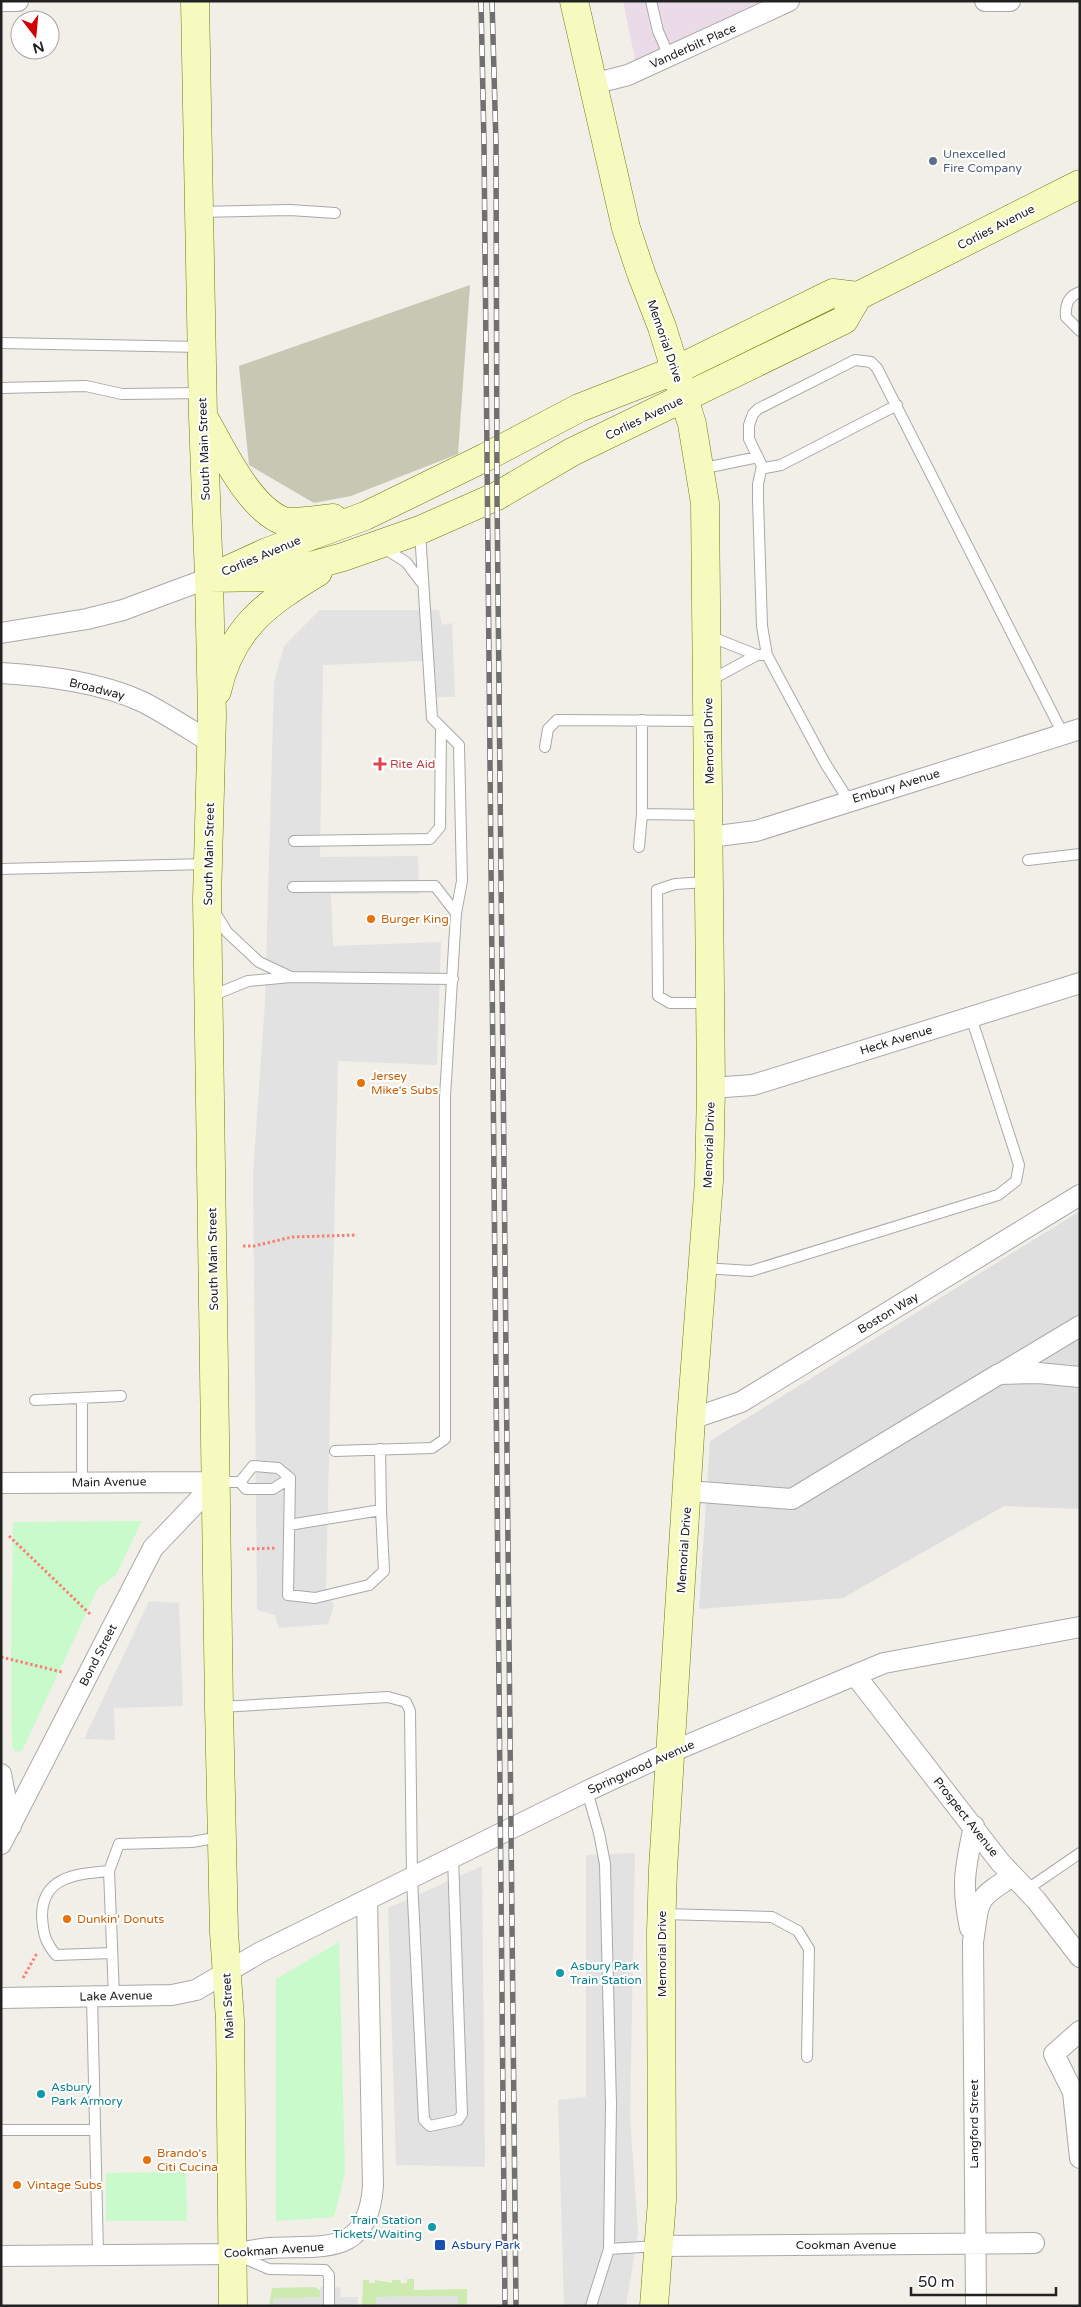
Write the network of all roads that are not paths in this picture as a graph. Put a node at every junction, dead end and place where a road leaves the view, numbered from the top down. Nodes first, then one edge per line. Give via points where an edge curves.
1 (18, 1) edge
2 (195, 1) edge
3 (574, 1) edge
4 (651, 1) edge
5 (985, 1) edge
6 (1010, 1) edge
7 (1, 2) edge
8 (781, 3) edge
9 (669, 56) junction
10 (593, 84) junction
11 (1080, 184) edge
12 (199, 212) junction
13 (335, 213) dead end
14 (1080, 292) edge
15 (858, 296) junction
16 (1080, 331) edge
17 (1, 343) edge
18 (202, 347) junction
19 (676, 370) junction
20 (1, 388) edge
21 (683, 399) junction
22 (202, 405) junction
23 (897, 405) junction
24 (760, 462) junction
25 (700, 469) junction
26 (364, 516) junction
27 (420, 530) junction
28 (376, 544) junction
29 (343, 557) junction
30 (209, 578) junction
31 (422, 583) junction
32 (1, 633) edge
33 (707, 635) junction
34 (762, 655) junction
35 (1, 673) edge
36 (708, 682) junction
37 (642, 720) junction
38 (708, 721) junction
39 (441, 727) junction
40 (212, 730) junction
41 (1071, 731) edge
42 (545, 747) dead end
43 (848, 801) junction
44 (642, 814) junction
45 (710, 826) junction
46 (294, 841) dead end
47 (639, 847) dead end
48 (1080, 854) edge
49 (1028, 860) dead end
50 (208, 864) junction
51 (1, 869) edge
52 (710, 882) junction
53 (294, 887) dead end
54 (207, 899) junction
55 (456, 914) junction
56 (291, 977) junction
57 (453, 979) junction
58 (1080, 983) edge
59 (208, 998) junction
60 (711, 1003) junction
61 (971, 1017) junction
62 (711, 1088) junction
63 (1080, 1196) edge
64 (703, 1268) junction
65 (1080, 1326) edge
66 (999, 1374) junction
67 (1080, 1377) edge
68 (121, 1396) dead end
69 (82, 1398) junction
70 (35, 1400) dead end
71 (691, 1419) junction
72 (380, 1449) junction
73 (335, 1451) dead end
74 (290, 1478) junction
75 (1, 1483) edge
76 (82, 1483) junction
77 (234, 1484) junction
78 (688, 1491) junction
79 (381, 1510) junction
80 (289, 1525) junction
81 (1080, 1627) edge
82 (855, 1675) junction
83 (219, 1707) junction
84 (670, 1752) junction
85 (1, 1774) edge
86 (586, 1792) junction
87 (11, 1826) junction
88 (974, 1826) junction
89 (222, 1836) junction
90 (1, 1844) edge
91 (1080, 1853) edge
92 (453, 1858) junction
93 (109, 1871) junction
94 (1013, 1876) junction
95 (412, 1879) junction
96 (1026, 1890) junction
97 (367, 1901) junction
98 (662, 1914) junction
99 (973, 1942) junction
100 (112, 1952) junction
101 (1080, 1957) edge
102 (226, 1974) junction
103 (114, 1996) junction
104 (92, 1997) junction
105 (1, 1998) edge
106 (1080, 2031) edge
107 (807, 2057) dead end
108 (1, 2130) edge
109 (95, 2130) junction
110 (1080, 2158) edge
111 (1034, 2243) dead end
112 (975, 2244) junction
113 (658, 2246) junction
114 (609, 2249) junction
115 (98, 2254) junction
116 (232, 2254) junction
117 (1, 2256) edge
118 (233, 2306) edge
119 (329, 2306) edge
120 (592, 2306) edge
121 (654, 2306) edge
122 (976, 2306) edge

1 - 7 street
2 - 12 main road, South Main Street
3 - 10 main road, Memorial Drive
4 - 9 lane via 656,26
5 - 6 street
8 - 9 street, Vanderbilt Place
9 - 10 street, Vanderbilt Place via 628,75
10 - 19 main road, Memorial Drive via 626,228
11 - 15 main road, Corlies Avenue
12 - 13 lane via 290,210
12 - 18 main road, South Main Street
14 - 16 lane via 1067,301 1066,309 1066,317
15 - 19 main road, Corlies Avenue via 834,293
15 - 21 main road, Corlies Avenue via 844,320
17 - 18 lane
18 - 22 main road, South Main Street
19 - 21 main road, Memorial Drive
19 - 26 main road, Corlies Avenue via 579,408
20 - 22 lane via 86,386
21 - 25 main road, Memorial Drive via 692,424
21 - 27 main road, Corlies Avenue via 572,452 497,496
22 - 26 main road via 239,477 260,506 284,521
22 - 30 main road, South Main Street
23 - 24 lane via 781,465 766,468
23 - 24 lane via 877,368 871,362 855,360 758,408 749,425 750,439
23 - 41 lane
24 - 25 lane
24 - 34 lane
25 - 33 main road, Memorial Drive via 705,503
26 - 30 main road, Corlies Avenue via 267,552
27 - 28 main road, Corlies Avenue
27 - 31 lane
28 - 29 main road, Corlies Avenue
28 - 31 lane via 406,562
29 - 30 main road, Corlies Avenue via 270,577
29 - 40 main road via 264,608 246,627 232,650 219,683
30 - 32 street via 123,610
30 - 40 main road, South Main Street
31 - 39 lane via 432,718
33 - 34 lane
33 - 36 main road, Memorial Drive
34 - 36 lane
34 - 43 lane
35 - 40 street, Broadway via 112,690
36 - 38 main road, Memorial Drive
37 - 38 lane
37 - 42 lane via 557,720 548,729
37 - 44 lane
38 - 45 main road, Memorial Drive
39 - 46 lane via 440,827 430,839
39 - 55 lane via 459,745 462,881
40 - 50 main road, South Main Street
41 - 43 street, Embury Avenue
43 - 45 street, Embury Avenue via 756,831
44 - 45 lane
44 - 47 lane
45 - 52 main road, Memorial Drive
48 - 49 lane
50 - 51 lane
50 - 54 main road, South Main Street
52 - 60 main road, Memorial Drive
52 - 60 lane via 675,884 657,890 657,953 658,996 670,1003
53 - 55 lane via 435,886
54 - 56 lane via 227,932 259,962
54 - 59 main road, South Main Street
55 - 57 lane
56 - 57 lane
56 - 59 lane via 248,980
57 - 72 lane via 444,1097 444,1439 432,1448
58 - 61 street, Heck Avenue
59 - 77 main road, South Main Street
60 - 62 main road, Memorial Drive
61 - 62 street, Heck Avenue via 753,1085
61 - 64 lane via 1019,1165 1016,1181 998,1195 751,1271
62 - 64 main road, Memorial Drive
63 - 71 street, Boston Way via 742,1402
64 - 71 main road, Memorial Drive
65 - 66 street
66 - 67 street
66 - 78 street via 792,1499
68 - 69 lane
69 - 70 lane
69 - 76 lane
71 - 78 main road, Memorial Drive
72 - 73 lane
72 - 79 lane
74 - 77 lane via 273,1488
74 - 77 lane via 278,1468 253,1466
74 - 80 lane
75 - 76 street, Main Avenue
76 - 77 street, Main Avenue
77 - 83 main road, South Main Street
77 - 87 street, Bond Street via 153,1548
78 - 84 main road, Memorial Drive
79 - 80 lane
79 - 80 lane via 384,1570 369,1585 315,1598 288,1595
81 - 82 street, Springwood Avenue via 884,1663
82 - 84 street, Springwood Avenue
82 - 88 street, Prospect Avenue
83 - 89 main road, Main Street
83 - 95 lane via 388,1697 406,1702 410,1711
84 - 86 street, Springwood Avenue
84 - 98 main road, Memorial Drive
85 - 87 street
86 - 92 street, Springwood Avenue
86 - 114 lane via 600,1833 605,1864 610,2104
87 - 90 street, Bond Street
88 - 94 street, Prospect Avenue
88 - 99 street, Langford Street via 963,1883
89 - 93 lane via 192,1842 119,1844
89 - 102 main road, Main Street
91 - 96 lane
92 - 95 street, Springwood Avenue
92 - 95 lane via 462,2114 458,2120 430,2126 424,2120
93 - 100 lane
93 - 100 lane via 75,1874 48,1889 42,1903 46,1944 56,1955
94 - 96 street, Prospect Avenue
94 - 99 street, Langford Street via 982,1897
95 - 97 street, Springwood Avenue
96 - 101 street, Prospect Avenue
97 - 102 street, Springwood Avenue via 261,1952
97 - 116 street, Cookman Avenue via 374,2186 369,2212 355,2233 335,2246 269,2248
98 - 107 lane via 772,1917 798,1931 809,1949
98 - 113 main road, Memorial Drive via 662,2200
99 - 112 street, Langford Street
100 - 103 lane
102 - 103 street, Lake Avenue via 186,1993
102 - 116 main road, Main Street via 230,2020
103 - 104 street, Lake Avenue
104 - 105 street, Lake Avenue
104 - 109 lane
106 - 110 street via 1054,2054 1074,2092
108 - 109 lane
109 - 115 lane
111 - 112 street, Cookman Avenue
112 - 113 street, Cookman Avenue
112 - 122 street, Langford Street
113 - 114 lane
113 - 121 main road, Memorial Drive
114 - 120 lane
115 - 116 street, Cookman Avenue
115 - 117 street, Cookman Avenue
116 - 118 main road, Main Street
116 - 119 lane via 269,2269 325,2270 329,2275

